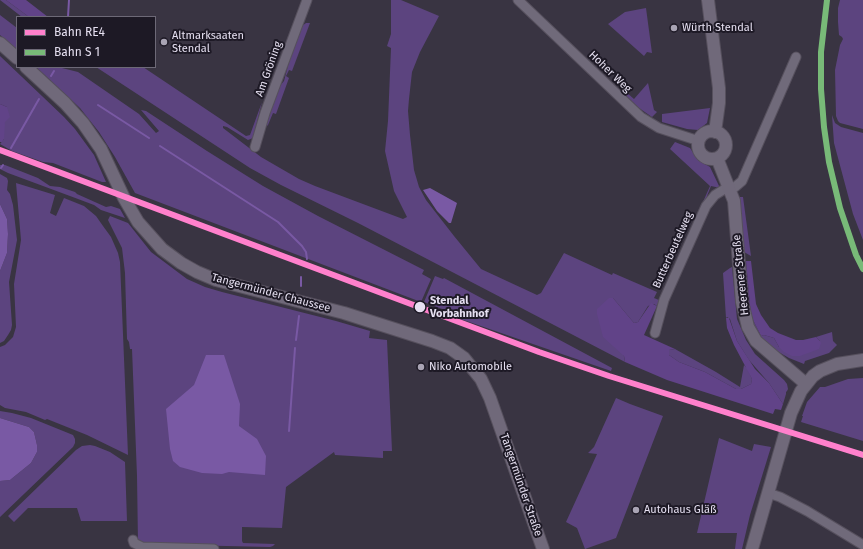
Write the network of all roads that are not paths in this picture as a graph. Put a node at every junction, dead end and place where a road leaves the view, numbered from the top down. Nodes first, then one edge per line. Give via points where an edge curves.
1 (307, 0) edge
2 (518, 0) edge
3 (708, 0) edge
4 (0, 43) edge
5 (16, 57) edge
6 (796, 57) dead end
7 (27, 68) edge
8 (714, 132) junction
9 (699, 141) junction
10 (255, 147) dead end
11 (717, 158) junction
12 (730, 188) junction
13 (656, 333) dead end
14 (863, 360) edge
15 (806, 384) junction
16 (498, 420) joint
17 (768, 493) junction
18 (132, 540) dead end
19 (863, 545) edge
20 (214, 549) edge
21 (543, 549) edge
22 (752, 549) edge

1 - 10 street, Am Gröning
2 - 9 street, Hoher Weg via 641,117 659,128
3 - 8 main road via 720,93
4 - 5 main road
6 - 12 street via 742,181
7 - 16 main road, Tangermünder Chaussee via 74,112 90,132 138,222 181,263 216,280 350,315 450,348 467,361 481,379
8 - 9 main road via 707,133
8 - 11 main road via 722,135 726,142 724,153
9 - 11 main road via 699,149 703,155 710,159
11 - 12 main road, Heerener Straße
12 - 13 street, Butterbeutelweg via 715,195 706,206 664,300
12 - 15 main road, Heerener Straße via 734,201 742,302 748,328 760,345
14 - 15 main road via 830,366
15 - 17 main road via 792,413
16 - 21 main road, Tangermünder Straße
17 - 19 street via 780,496
17 - 22 main road
18 - 20 street via 142,547

